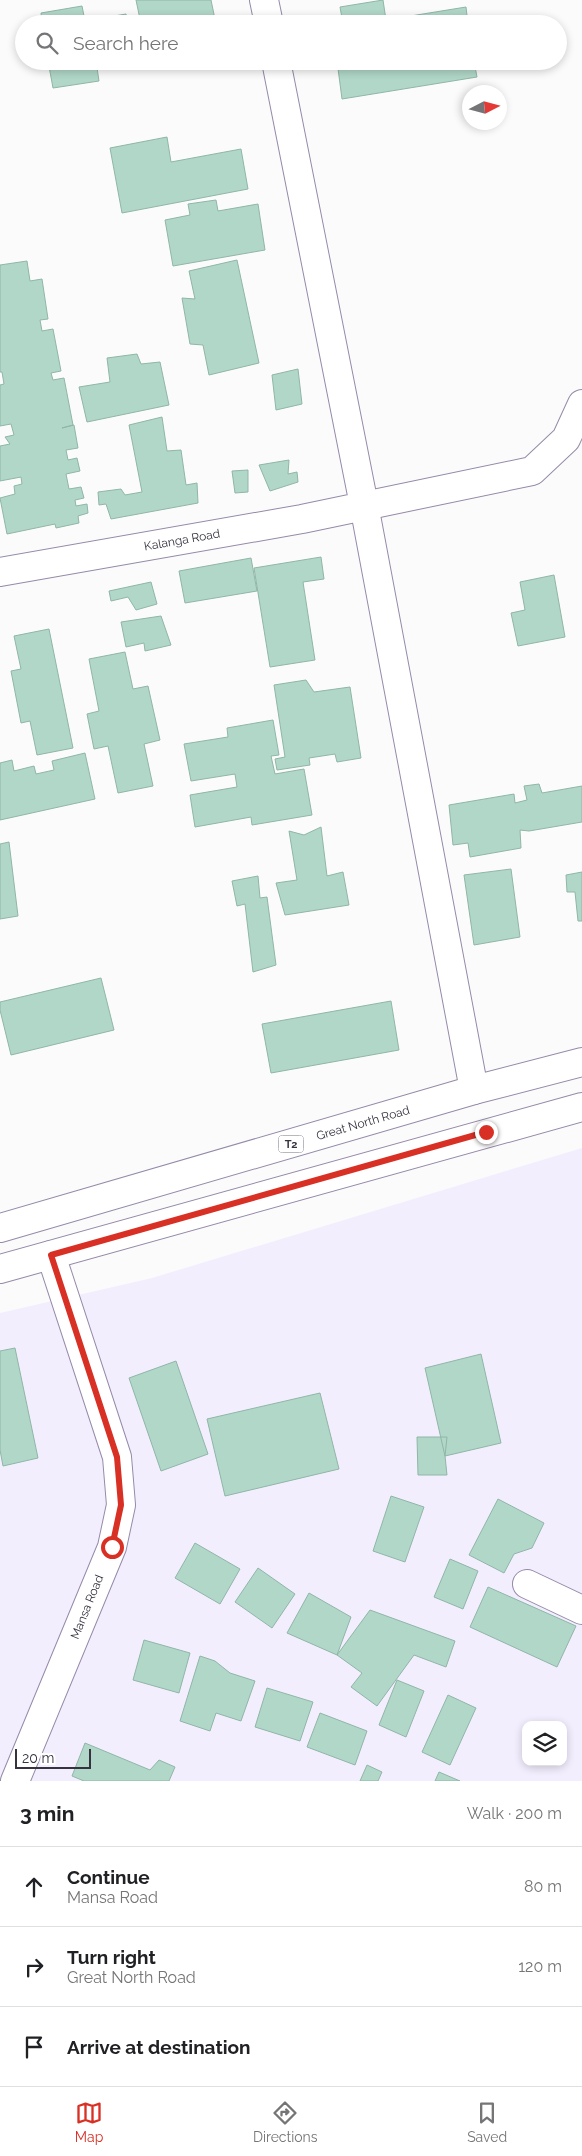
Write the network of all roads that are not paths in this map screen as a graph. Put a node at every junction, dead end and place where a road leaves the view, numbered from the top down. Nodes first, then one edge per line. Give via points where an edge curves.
1 (264, 0) edge
2 (266, 15) edge
3 (278, 70) edge
4 (582, 404) edge
5 (364, 505) junction
6 (0, 572) edge
7 (582, 1062) edge
8 (474, 1090) junction
9 (582, 1107) edge
10 (0, 1228) edge
11 (51, 1255) junction
12 (0, 1269) edge
13 (527, 1584) dead end
14 (582, 1610) edge
15 (15, 1781) edge

1 - 2 street
3 - 5 street
4 - 5 street, Kalanga Road via 566,439 532,471
5 - 6 street, Kalanga Road via 302,519
5 - 8 street
7 - 8 street, Great North Road / T2
8 - 10 street, Great North Road / T2
9 - 11 street
11 - 12 street
11 - 15 street, Mansa Road via 117,1457 121,1505 112,1547
13 - 14 street

